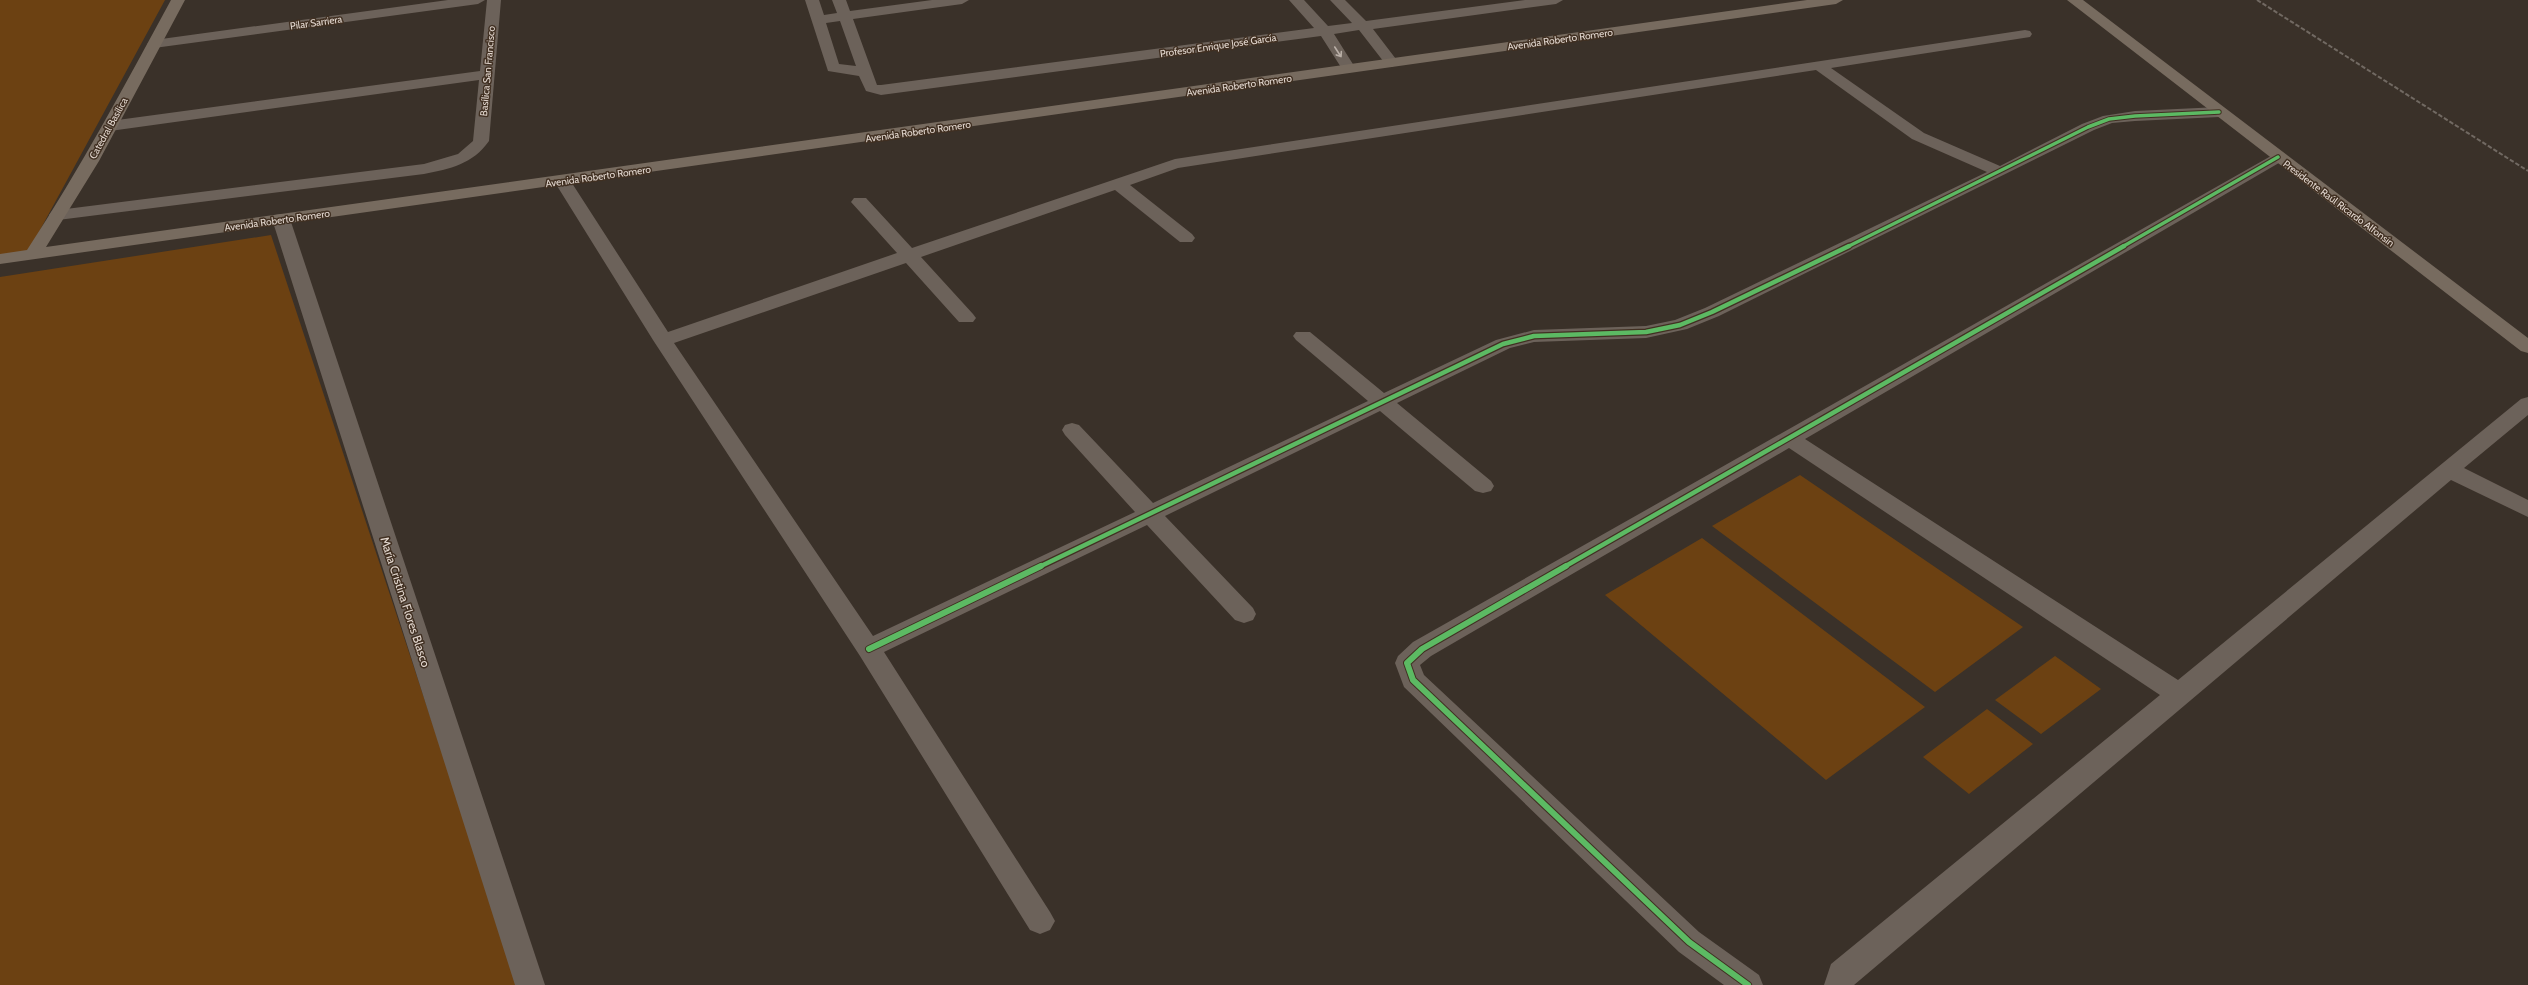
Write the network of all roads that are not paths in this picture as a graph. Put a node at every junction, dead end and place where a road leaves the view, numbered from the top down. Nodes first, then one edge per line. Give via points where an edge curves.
1 (178, 0) edge
2 (478, 0) edge
3 (494, 0) edge
4 (812, 0) edge
5 (839, 0) edge
6 (962, 0) edge
7 (1296, 0) edge
8 (1336, 0) edge
9 (1556, 0) edge
10 (1836, 0) edge
11 (2074, 0) edge
12 (846, 16) junction
13 (818, 20) junction
14 (1363, 26) junction
15 (1324, 31) junction
16 (2025, 34) dead end
17 (154, 44) junction
18 (1392, 63) junction
19 (1819, 66) junction
20 (1349, 69) junction
21 (864, 72) junction
22 (486, 75) junction
23 (2219, 112) junction
24 (110, 126) junction
25 (2278, 157) junction
26 (2000, 172) junction
27 (562, 182) junction
28 (1118, 183) junction
29 (860, 202) dead end
30 (58, 215) junction
31 (281, 219) junction
32 (1186, 238) dead end
33 (32, 254) junction
34 (908, 255) junction
35 (0, 259) edge
36 (966, 318) dead end
37 (1303, 336) dead end
38 (663, 340) junction
39 (2528, 348) edge
40 (1383, 402) junction
41 (2528, 404) edge
42 (1072, 430) dead end
43 (1789, 438) junction
44 (2448, 469) junction
45 (1483, 486) dead end
46 (2528, 509) edge
47 (1150, 514) junction
48 (1244, 614) dead end
49 (869, 649) junction
50 (2179, 694) junction
51 (1040, 921) dead end
52 (530, 985) edge
53 (1748, 985) edge
54 (1838, 985) edge

1 - 17 main road, Catedral Basílica
2 - 17 street, Pilar Sarriera
3 - 22 street, Basílica San Francisco
4 - 13 street
5 - 12 street
6 - 12 street
7 - 15 street
8 - 14 street
9 - 14 street, Profesor Enrique José García
10 - 18 main road, Avenida Roberto Romero
11 - 23 main road, Presidente Raúl Ricardo Alfonsín
12 - 13 street
12 - 21 street
13 - 21 street via 833,68
14 - 15 street, Profesor Enrique José García
14 - 18 street
15 -> 20 street
15 - 21 street, Profesor Enrique José García via 881,90 871,88
16 - 19 street
17 - 24 main road, Catedral Basílica
18 - 20 main road, Avenida Roberto Romero
19 - 26 street via 1918,136
19 - 28 street via 1216,157 1175,164
20 - 27 main road, Avenida Roberto Romero
22 - 24 street
22 - 30 street, Basílica San Francisco via 481,141 477,149 449,164
23 - 25 main road, Presidente Raúl Ricardo Alfonsín
23 - 26 street via 2109,119
24 - 30 main road, Catedral Basílica
25 - 39 main road, Presidente Raúl Ricardo Alfonsín
25 - 43 street
26 - 40 street via 1712,312 1680,325 1646,332 1534,336 1503,344
27 - 31 main road, Avenida Roberto Romero
27 - 38 street
28 - 32 street
28 - 34 street
29 - 34 street
30 - 33 main road, Catedral Basílica
31 - 33 main road, Avenida Roberto Romero
31 - 52 street, María Cristina Flores Blasco
33 - 35 main road, Avenida Roberto Romero
34 - 36 street
34 - 38 street
37 - 40 street
38 - 49 street
40 - 45 street
40 - 47 street
41 - 44 street
42 - 47 street
43 - 50 street
43 - 53 street via 1422,649 1407,663 1413,680 1678,931
44 - 46 street
44 - 50 street
47 - 48 street
47 - 49 street
49 - 51 street
50 - 54 street via 1842,974

